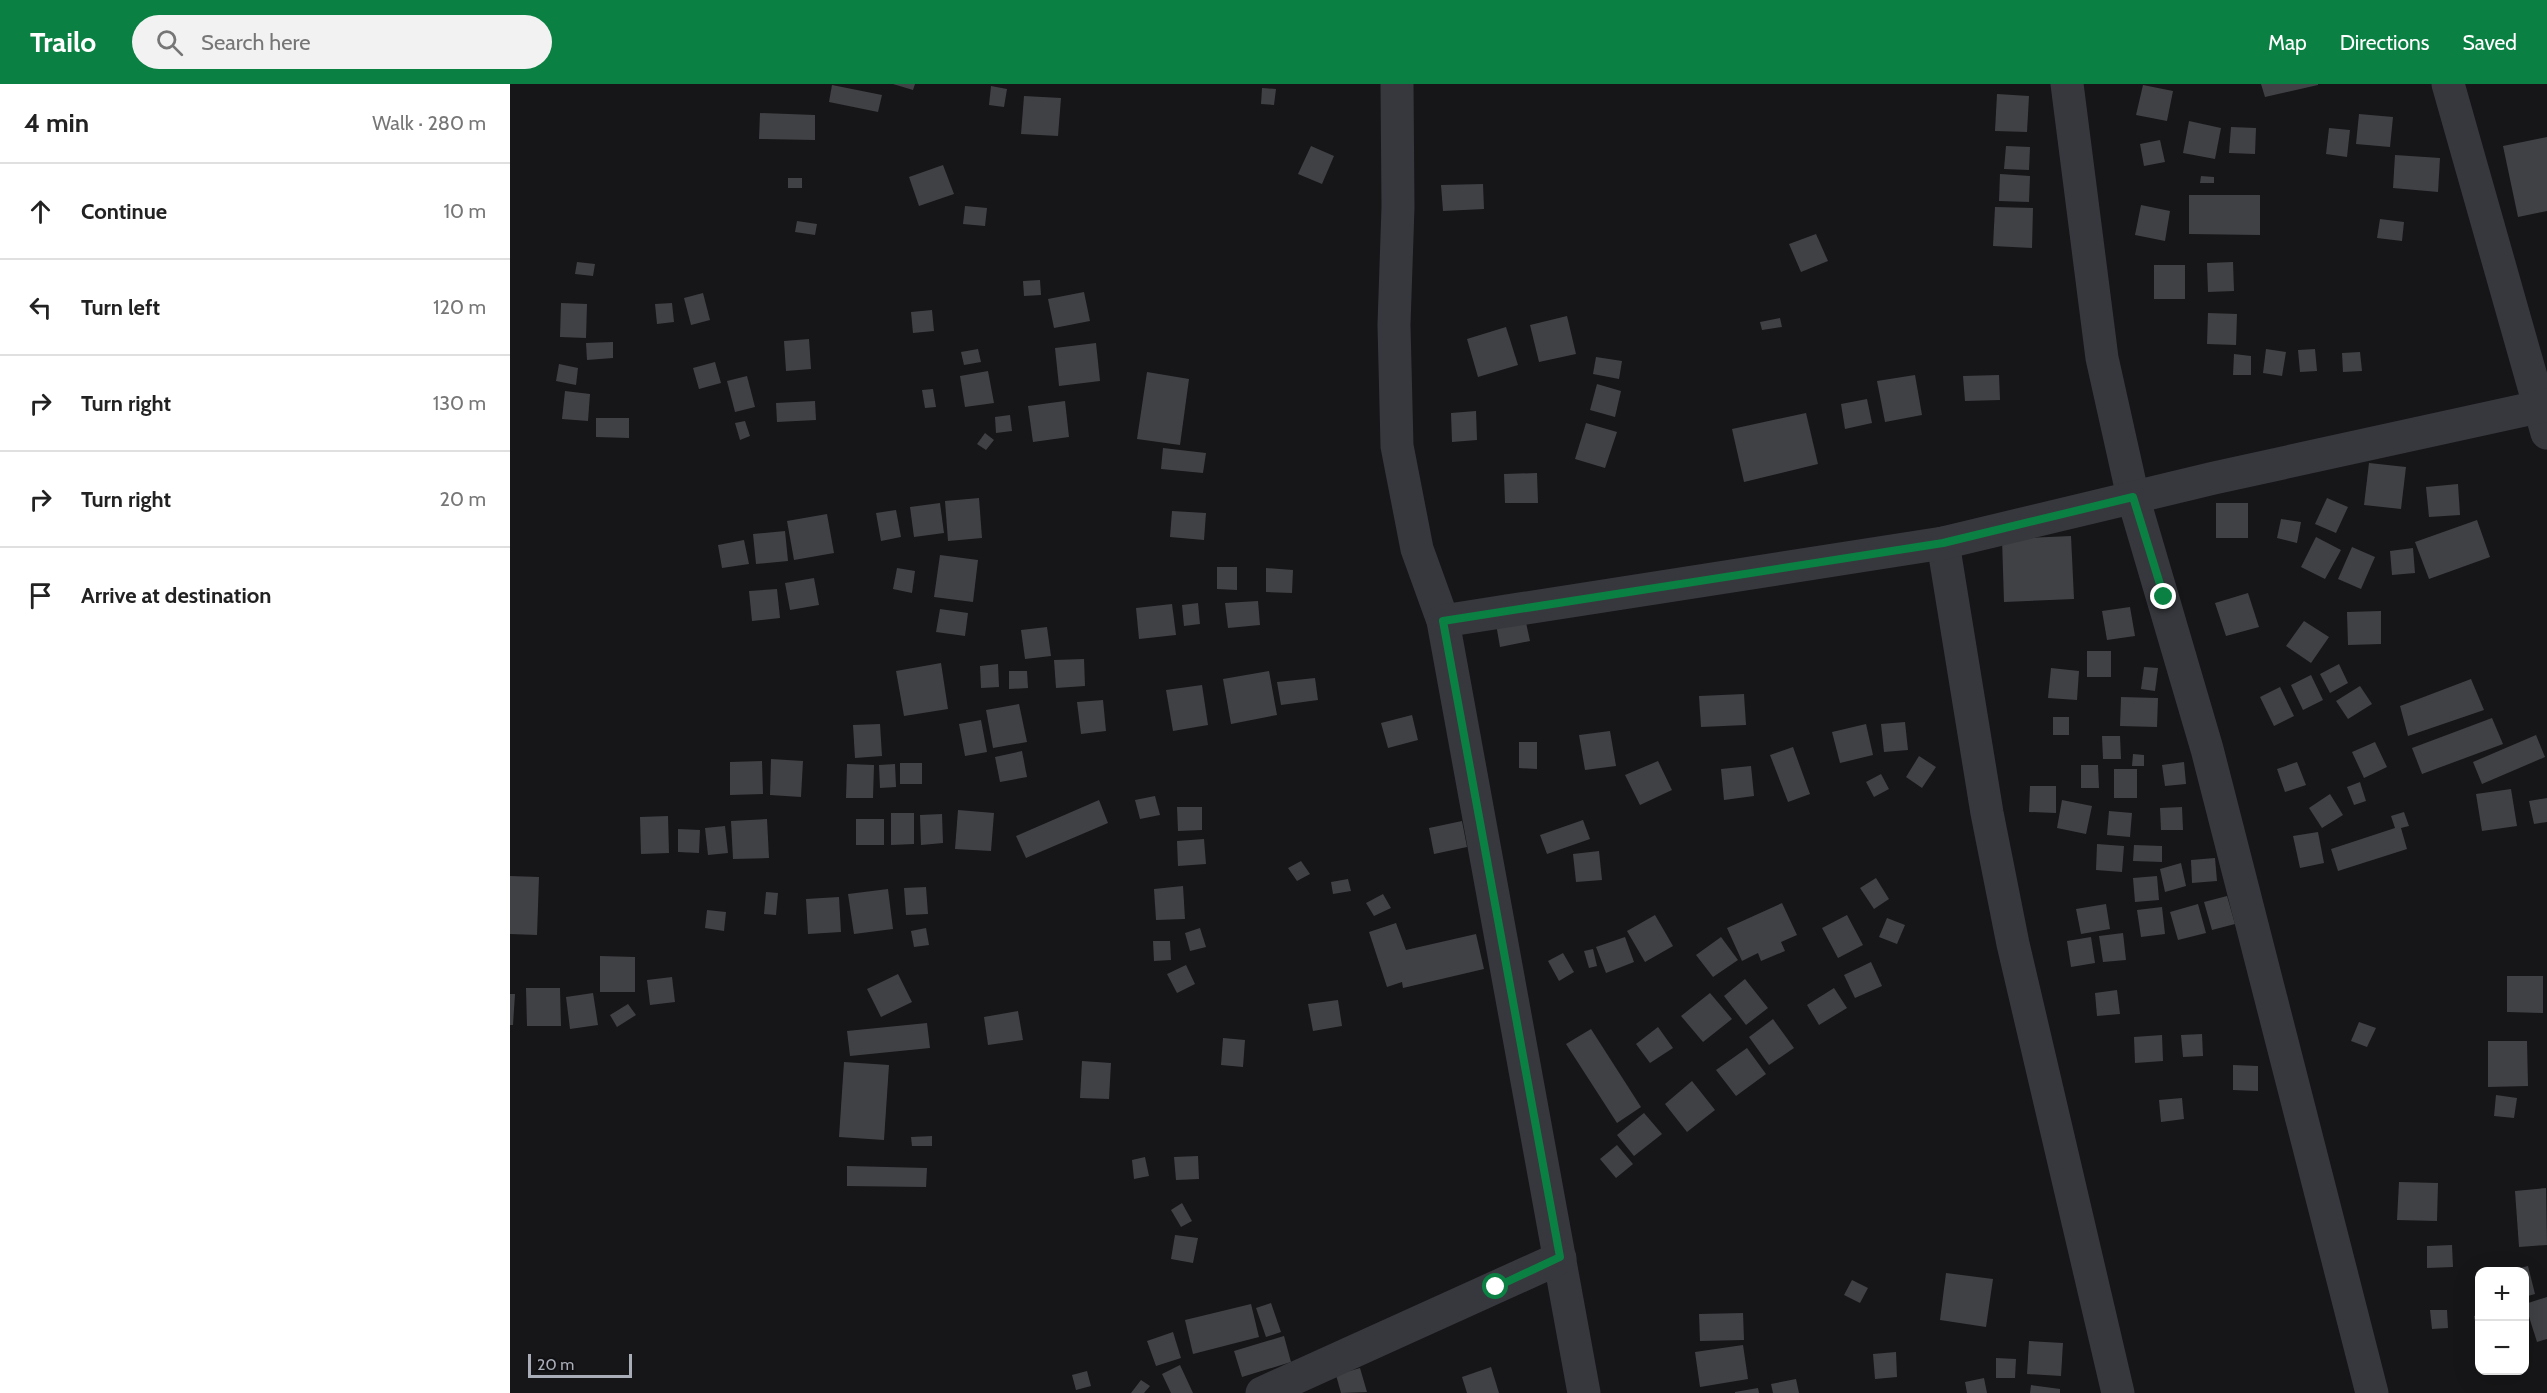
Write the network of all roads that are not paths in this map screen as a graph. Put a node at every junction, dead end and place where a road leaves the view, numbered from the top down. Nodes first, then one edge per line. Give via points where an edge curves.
1 (1397, 84) edge
2 (2067, 84) edge
3 (2448, 84) edge
4 (2545, 415) edge
5 (2133, 497) junction
6 (1943, 543) junction
7 (1443, 621) junction
8 (1560, 1257) junction
9 (1262, 1393) edge
10 (1584, 1393) edge
11 (2118, 1393) edge
12 (2372, 1393) edge

1 - 7 street via 1397,446 1417,549
2 - 5 street via 2102,358
3 - 4 street
4 - 5 street
5 - 6 street
5 - 12 street via 2207,749
6 - 7 street
6 - 11 street via 1987,813 2013,944
7 - 8 street
8 - 9 street
8 - 10 street

